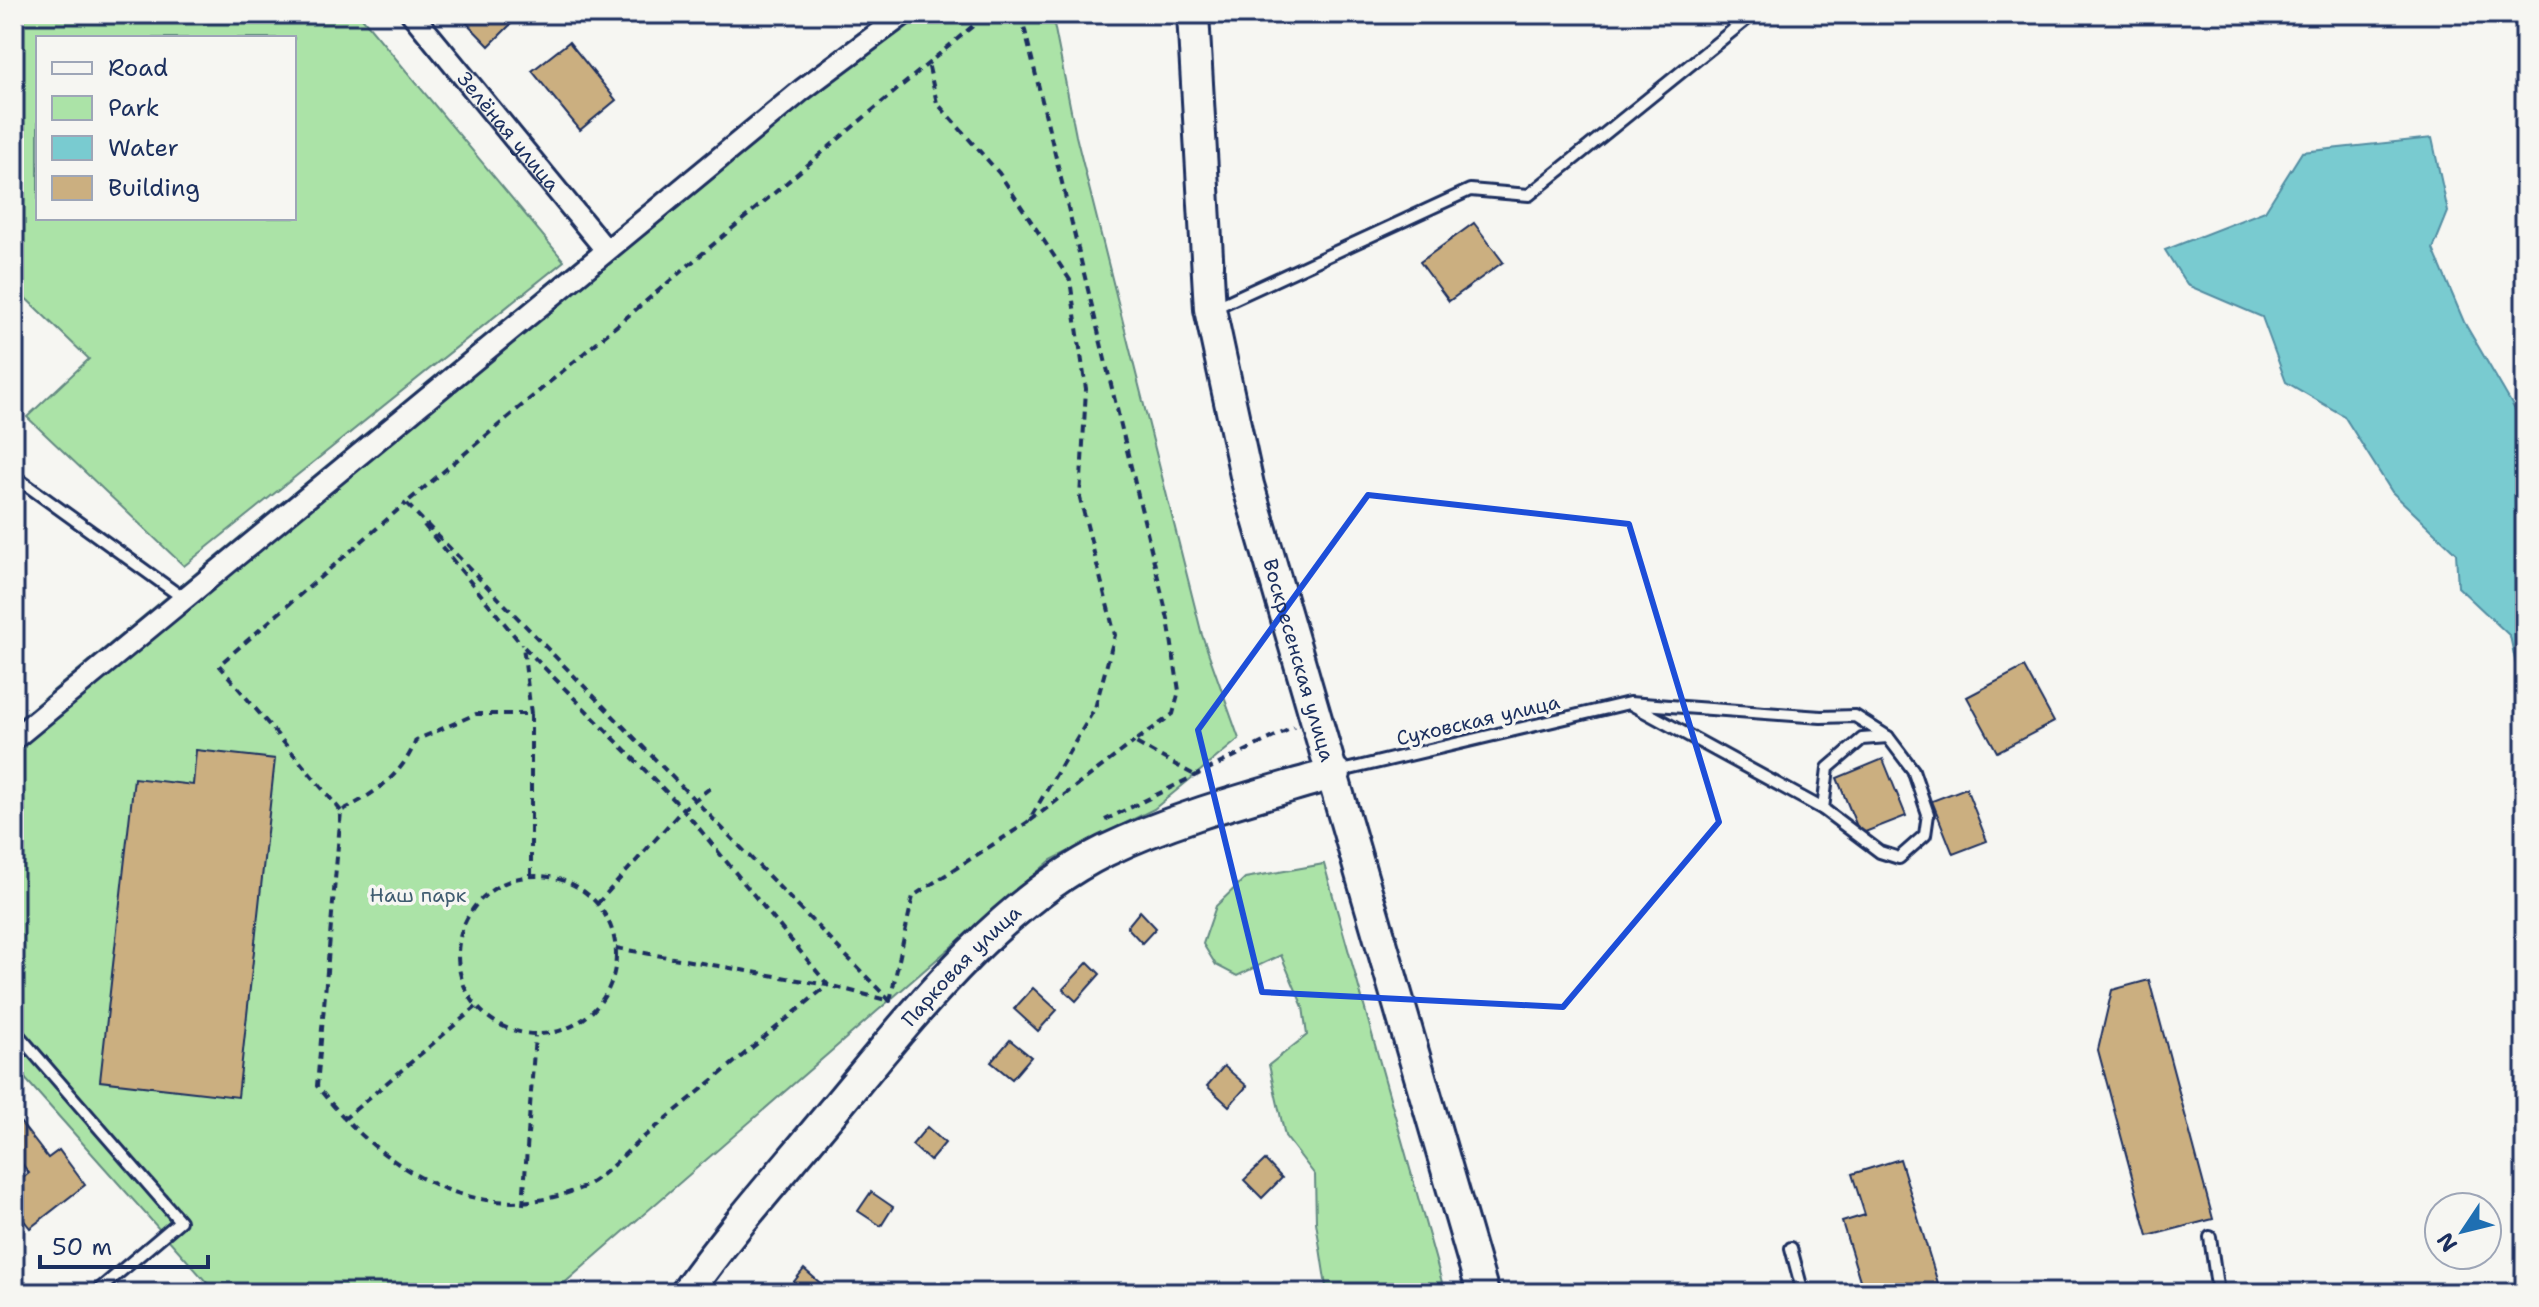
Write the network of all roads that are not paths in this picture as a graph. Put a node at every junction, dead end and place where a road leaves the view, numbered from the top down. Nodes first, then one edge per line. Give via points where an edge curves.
1 (412, 14) edge
2 (904, 14) edge
3 (1193, 14) edge
4 (1753, 14) edge
5 (606, 250) junction
6 (1210, 309) junction
7 (14, 476) edge
8 (183, 598) junction
9 (1629, 703) junction
10 (1888, 737) junction
11 (14, 739) edge
12 (1335, 773) junction
13 (1823, 809) junction
14 (14, 1030) edge
15 (2210, 1237) dead end
16 (1791, 1248) dead end
17 (95, 1293) edge
18 (686, 1293) edge
19 (1483, 1293) edge
20 (1803, 1293) edge
21 (2218, 1293) edge

1 - 5 street, Зелёная улица
2 - 5 street
3 - 6 street, Воскресенская улица
4 - 6 lane via 1529,195 1470,190
5 - 8 street
6 - 12 street, Воскресенская улица via 1248,485
7 - 8 lane
8 - 11 street
9 - 10 lane, Суховская улица via 1855,716
9 - 12 lane, Суховская улица
9 - 13 lane
10 - 13 lane via 1862,739 1828,768
10 - 13 lane via 1913,770 1928,814 1925,835 1899,858 1880,852
12 - 18 street, Парковая улица via 1115,847 1038,897 912,1016
12 - 19 street, Воскресенская улица
14 - 17 lane via 180,1221
15 - 21 lane
16 - 20 lane

